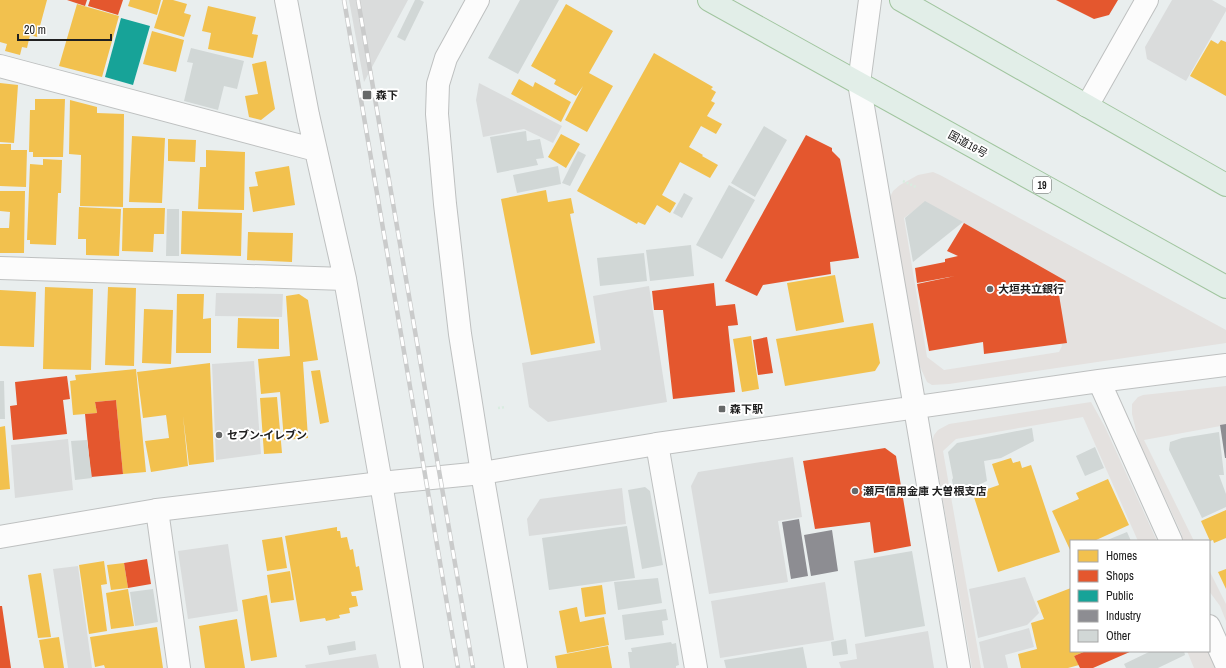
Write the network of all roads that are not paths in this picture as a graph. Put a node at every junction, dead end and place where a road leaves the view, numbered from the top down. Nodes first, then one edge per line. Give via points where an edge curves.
1 (286, 0) edge
2 (478, 0) edge
3 (709, 0) edge
4 (870, 0) edge
5 (901, 0) edge
6 (1147, 0) edge
7 (0, 66) edge
8 (858, 83) junction
9 (1088, 106) junction
10 (316, 150) junction
11 (1226, 185) edge
12 (0, 268) edge
13 (345, 279) junction
14 (1226, 287) edge
15 (1226, 365) edge
16 (1099, 381) junction
17 (915, 408) junction
18 (657, 444) junction
19 (482, 473) junction
20 (381, 483) junction
21 (157, 510) junction
22 (0, 537) edge
23 (1171, 540) edge
24 (1210, 628) edge
25 (1226, 664) edge
26 (179, 668) edge
27 (412, 668) edge
28 (516, 668) edge
29 (696, 668) edge
30 (959, 668) edge

1 - 10 street
2 - 19 street via 446,58 438,84 437,114 460,334
3 - 8 highway, 国道19号 / 19
4 - 8 street
5 - 9 highway
6 - 9 street
7 - 10 street
8 - 14 highway, 国道19号 / 19
8 - 17 street
9 - 11 highway
10 - 13 street
12 - 13 street
13 - 20 street
15 - 16 street
16 - 17 street
16 - 23 street
17 - 18 street
17 - 30 street
18 - 19 street
18 - 29 street
19 - 20 street
19 - 28 street
20 - 21 street
20 - 27 street
21 - 22 street
21 - 26 street
24 - 25 street

